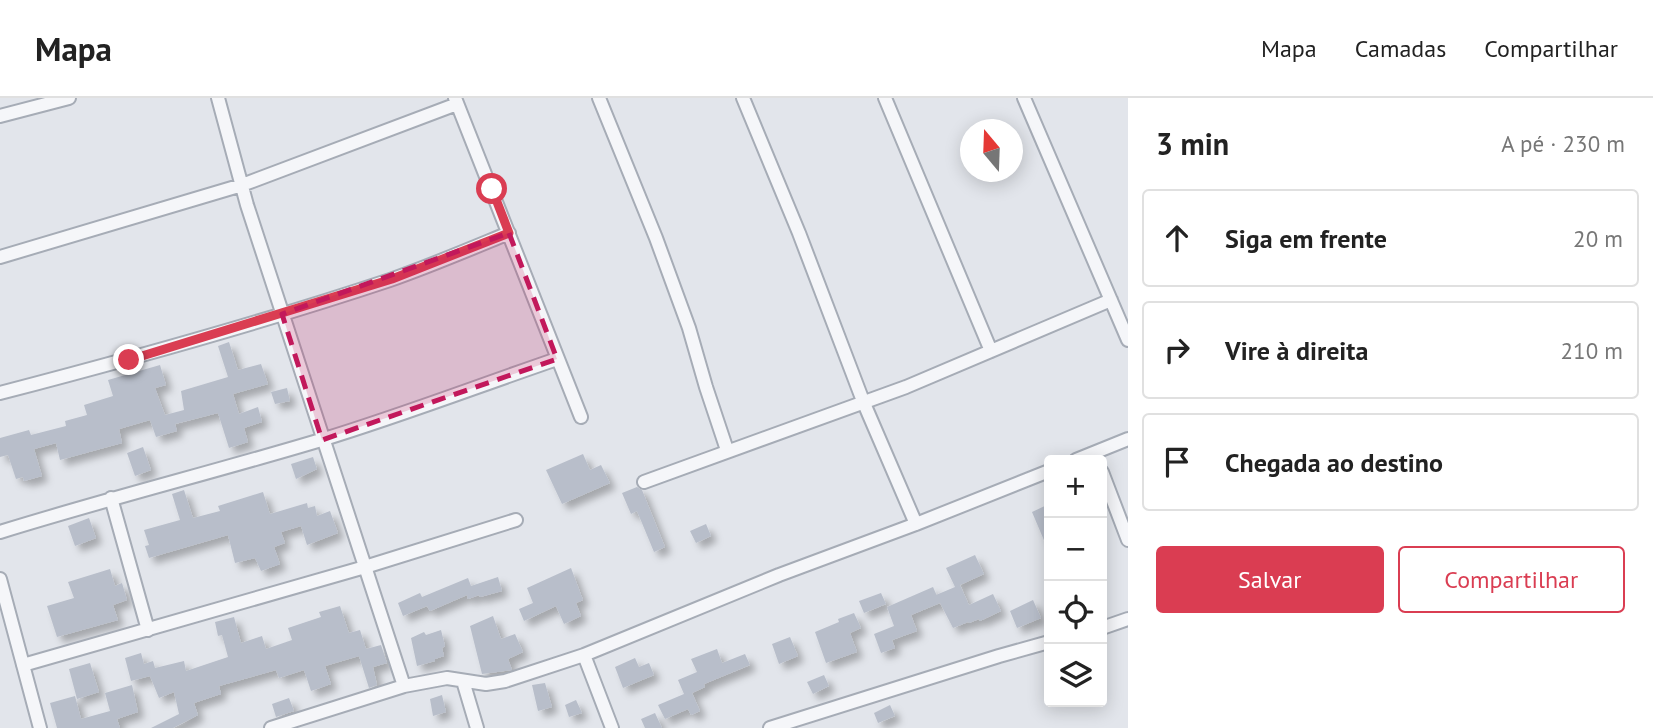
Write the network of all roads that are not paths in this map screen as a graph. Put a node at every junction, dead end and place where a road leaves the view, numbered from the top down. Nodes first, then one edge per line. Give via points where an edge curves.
1 (69, 98) edge
2 (218, 98) edge
3 (600, 98) edge
4 (743, 98) edge
5 (885, 98) edge
6 (1024, 98) edge
7 (456, 101) edge
8 (1, 112) edge
9 (242, 185) junction
10 (509, 233) junction
11 (0, 257) edge
12 (1111, 300) junction
13 (282, 314) junction
14 (1128, 340) edge
15 (991, 351) junction
16 (557, 359) junction
17 (0, 393) edge
18 (863, 401) junction
19 (581, 417) dead end
20 (1128, 439) edge
21 (322, 440) junction
22 (727, 450) junction
23 (1098, 455) edge
24 (1044, 473) edge
25 (645, 482) dead end
26 (1107, 485) edge
27 (111, 498) junction
28 (516, 520) dead end
29 (916, 524) junction
30 (0, 532) edge
31 (1128, 540) edge
32 (365, 567) junction
33 (0, 579) edge
34 (1128, 619) edge
35 (1107, 626) edge
36 (148, 630) junction
37 (1044, 643) edge
38 (584, 655) junction
39 (23, 665) junction
40 (463, 681) junction
41 (404, 686) junction
42 (40, 728) edge
43 (271, 728) edge
44 (477, 728) edge
45 (612, 728) edge
46 (770, 728) edge

1 - 8 street
2 - 9 street
3 - 22 street via 689,328
4 - 18 street
5 - 15 street
6 - 12 street
7 - 9 street
7 - 10 street
9 - 11 street
9 - 13 street
10 - 13 street via 392,279
10 - 16 street
12 - 14 street
12 - 15 street
13 - 17 street
13 - 21 street
15 - 18 street
16 - 19 street
16 - 21 street
18 - 22 street
18 - 29 street
20 - 23 street
21 - 27 street
21 - 32 street
22 - 25 street
24 - 29 street
26 - 31 street
27 - 30 street
27 - 36 street
28 - 32 street
29 - 38 street
32 - 36 street
32 - 41 street
33 - 39 street
34 - 35 street
36 - 39 street
37 - 46 street
38 - 40 street via 506,681
38 - 45 street
39 - 42 street
40 - 41 street via 447,678
40 - 44 street
41 - 43 street

